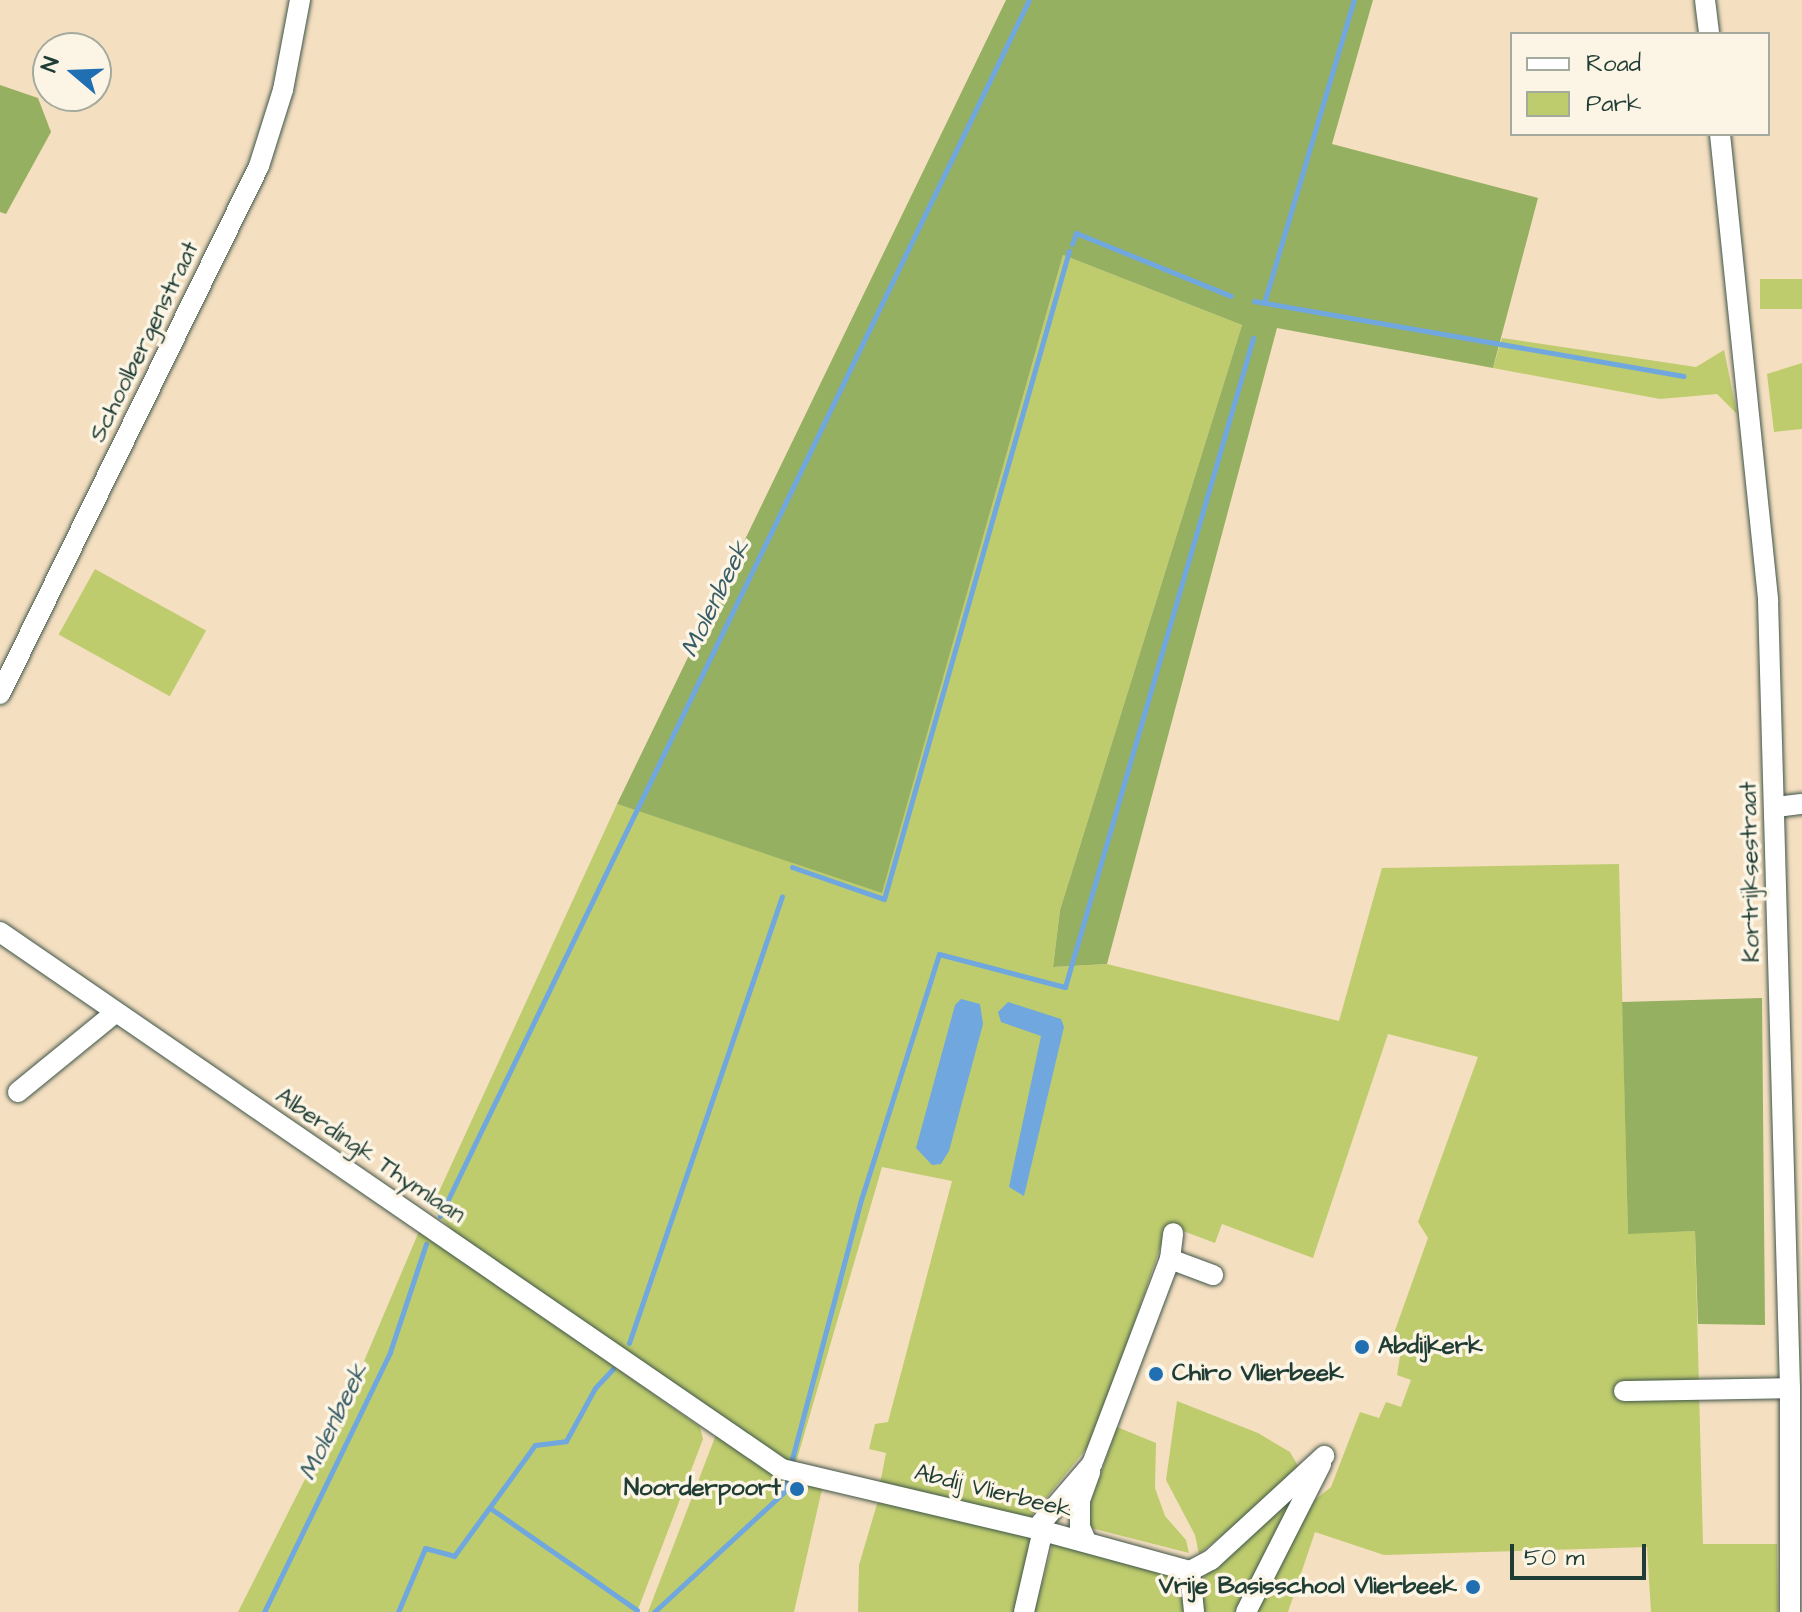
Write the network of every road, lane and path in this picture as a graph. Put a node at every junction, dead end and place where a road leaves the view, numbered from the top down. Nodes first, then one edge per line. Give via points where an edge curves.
1 (300, 0) edge
2 (1705, 0) edge
3 (1709, 32) edge
4 (1720, 136) edge
5 (0, 694) edge
6 (1802, 804) edge
7 (1776, 807) junction
8 (0, 932) edge
9 (115, 1013) junction
10 (18, 1092) dead end
11 (1173, 1233) dead end
12 (1170, 1259) junction
13 (1213, 1275) dead end
14 (1790, 1388) junction
15 (1624, 1391) dead end
16 (1092, 1464) junction
17 (782, 1469) joint
18 (1040, 1530) junction
19 (1086, 1541) junction
20 (1190, 1571) junction
21 (1024, 1612) edge
22 (1194, 1612) edge
23 (1246, 1612) edge
24 (1790, 1612) edge

1 - 5 street, Schoolbergenstraat via 283,90 259,166
2 - 3 street
4 - 7 street, Kortrijksestraat via 1768,600
6 - 7 street
7 - 14 street, Kortrijksestraat
8 - 9 street, Alberdingk Thymlaan
9 - 10 street
9 - 17 street, Alberdingk Thymlaan
11 - 12 street
12 - 13 street
12 - 16 street
14 - 15 street
14 - 24 street, Kortrijksestraat
16 - 18 street
16 - 19 street via 1080,1500
17 - 18 street, Abdij Vlierbeek
18 - 19 street, Abdij Vlierbeek
18 - 21 street
19 - 20 street, Abdij Vlierbeek
20 - 22 street
20 - 23 street via 1211,1560 1324,1456

